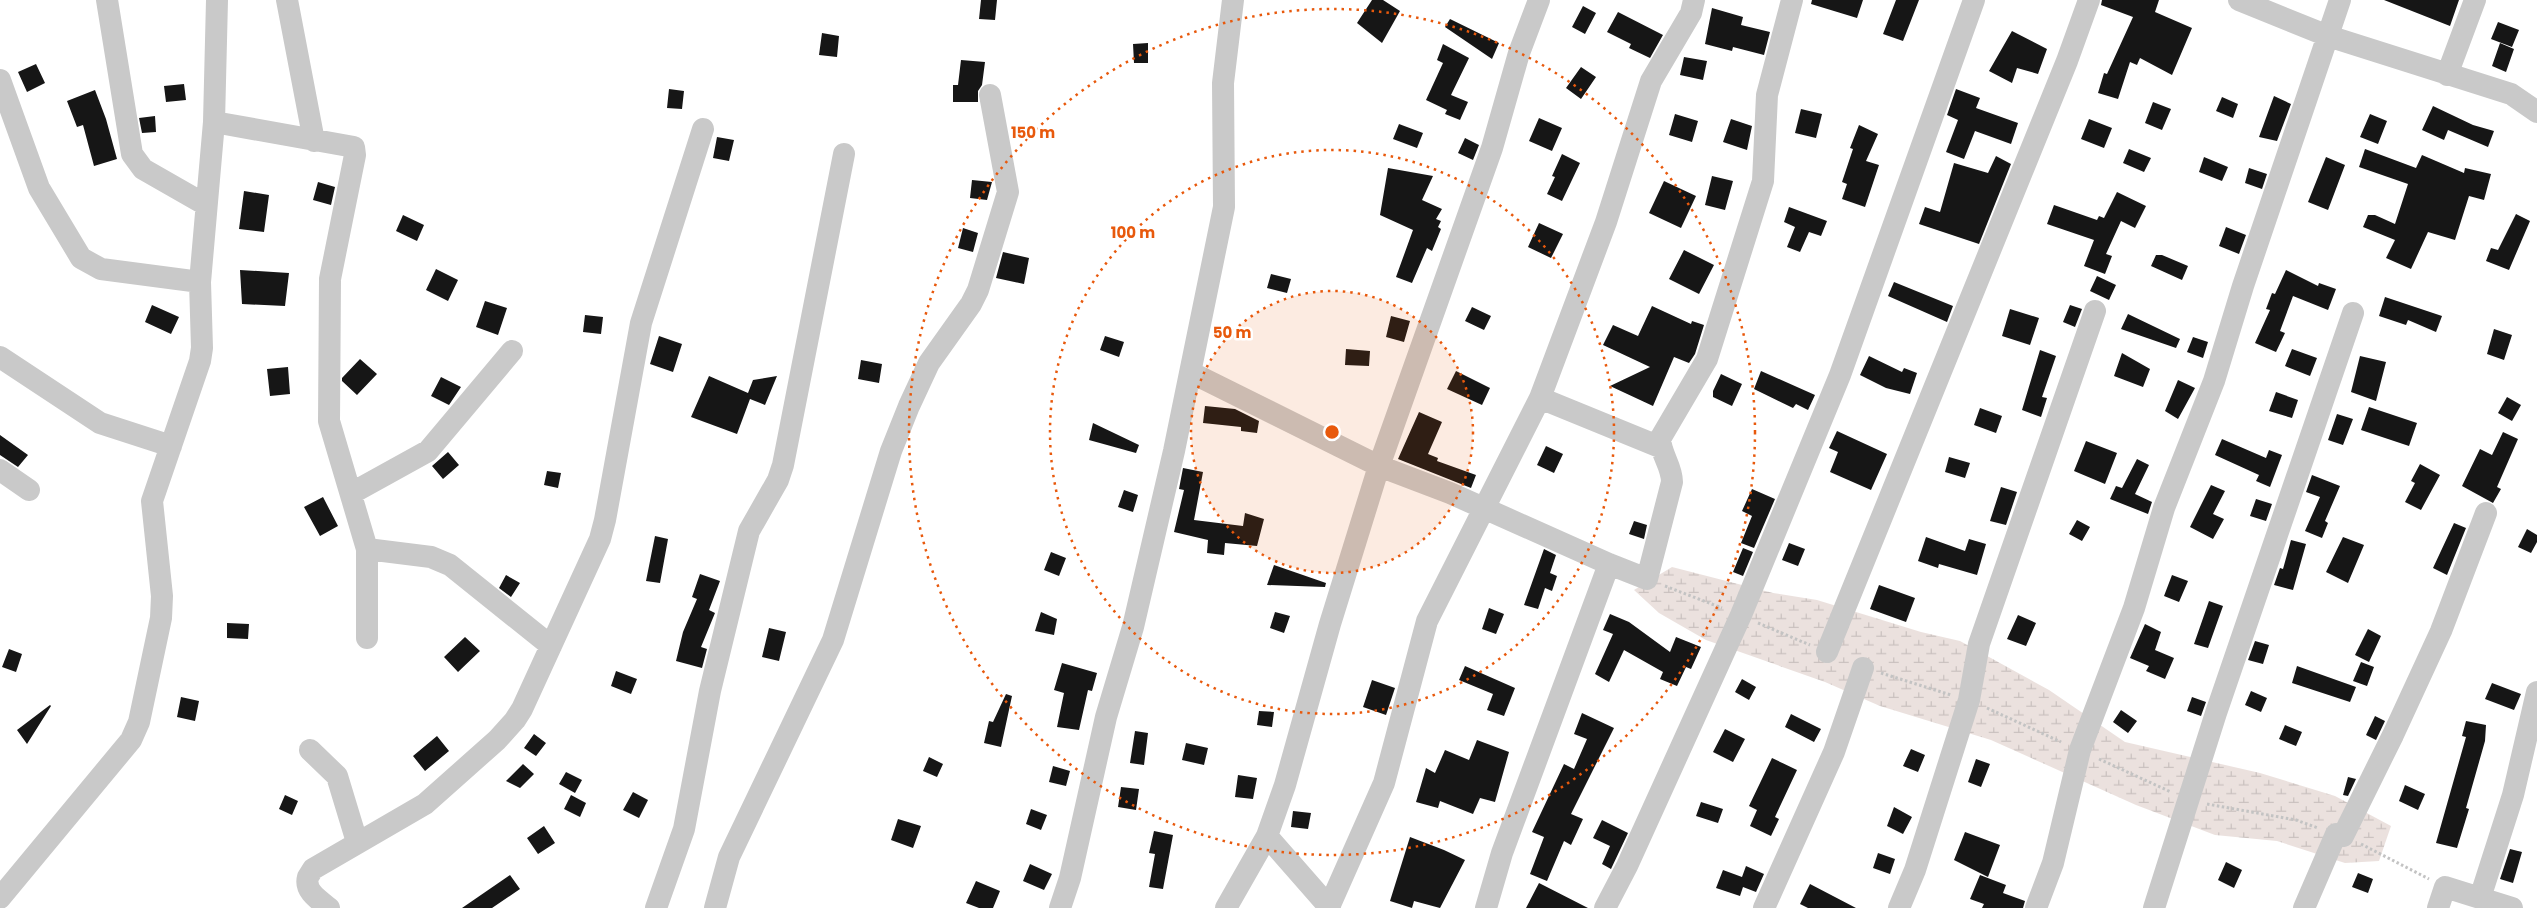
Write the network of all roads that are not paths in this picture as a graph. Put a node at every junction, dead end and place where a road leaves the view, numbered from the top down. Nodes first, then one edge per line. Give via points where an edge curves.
1 (107, 0) edge
2 (217, 0) edge
3 (287, 0) edge
4 (1233, 0) edge
5 (1539, 0) edge
6 (1694, 0) edge
7 (1792, 0) edge
8 (1974, 0) edge
9 (2089, 0) edge
10 (2239, 0) edge
11 (2340, 0) edge
12 (2476, 0) edge
13 (2328, 36) junction
14 (2447, 75) junction
15 (0, 80) edge
16 (990, 95) dead end
17 (2537, 112) edge
18 (214, 122) junction
19 (703, 129) dead end
20 (314, 141) junction
21 (844, 154) dead end
22 (206, 205) junction
23 (200, 282) junction
24 (2096, 311) dead end
25 (2353, 313) dead end
26 (512, 350) dead end
27 (0, 357) edge
28 (1192, 373) junction
29 (1540, 398) junction
30 (171, 446) junction
31 (1660, 447) junction
32 (1379, 466) junction
33 (0, 470) edge
34 (29, 490) dead end
35 (352, 493) junction
36 (1485, 508) junction
37 (2486, 513) dead end
38 (367, 549) junction
39 (1609, 564) junction
40 (367, 638) dead end
41 (551, 646) junction
42 (1827, 652) road end
43 (1863, 668) road end
44 (2537, 692) edge
45 (310, 750) dead end
46 (1267, 836) junction
47 (357, 842) junction
48 (0, 898) edge
49 (2442, 898) edge
50 (2480, 898) junction
51 (329, 908) edge
52 (656, 908) edge
53 (715, 908) edge
54 (1060, 908) edge
55 (1226, 908) edge
56 (1329, 908) edge
57 (1486, 908) edge
58 (1605, 908) edge
59 (1764, 908) edge
60 (1899, 908) edge
61 (2036, 908) edge
62 (2154, 908) edge
63 (2304, 908) edge
64 (2512, 908) edge

1 - 22 street via 132,154 143,169
2 - 18 street
3 - 20 street
4 - 28 street via 1223,83 1226,197
5 - 32 street via 1519,53 1492,148
6 - 29 street via 1691,13 1652,81 1606,222
7 - 31 street via 1767,95 1763,182 1708,359 1660,440
8 - 58 street via 1840,375 1741,615
9 - 42 street
10 - 13 street
11 - 13 street
12 - 14 street
13 - 14 street
13 - 61 street via 2214,381 2164,508 2136,603 2080,750 2053,863
14 - 17 street via 2511,94
15 - 23 street via 39,188 81,258 101,269
16 - 53 street via 1008,192 978,290 929,364 909,406 888,460 837,630 729,857
18 - 20 street
18 - 22 street
19 - 41 street via 641,323 602,531
20 - 35 street via 348,145 354,148 355,155 330,290 329,420
21 - 52 street via 783,465 749,531 710,691 684,829
22 - 23 street
23 - 30 street via 200,361
24 - 60 street via 1979,644 1969,700 1915,870
25 - 62 street via 2216,712
26 - 35 street via 428,451
27 - 30 street via 100,423
28 - 32 street
28 - 54 street via 1133,627 1106,717 1070,878
29 - 31 street
29 - 36 street
30 - 48 street via 151,506 162,596 136,731
31 - 39 street via 1672,474 1672,482 1647,579
32 - 36 street
32 - 46 street
33 - 34 street
35 - 38 street
36 - 39 street
36 - 56 street via 1427,622 1384,783
37 - 63 street via 2441,631 2393,736
38 - 40 street
38 - 41 street via 431,557 450,565
39 - 57 street via 1502,852
41 - 47 street via 522,709 497,740 425,804
43 - 59 street via 1834,752
44 - 50 street via 2513,795
45 - 47 street via 337,776
46 - 55 street
46 - 56 street
47 - 51 street via 313,869 308,877 313,895
49 - 50 street
50 - 64 street

